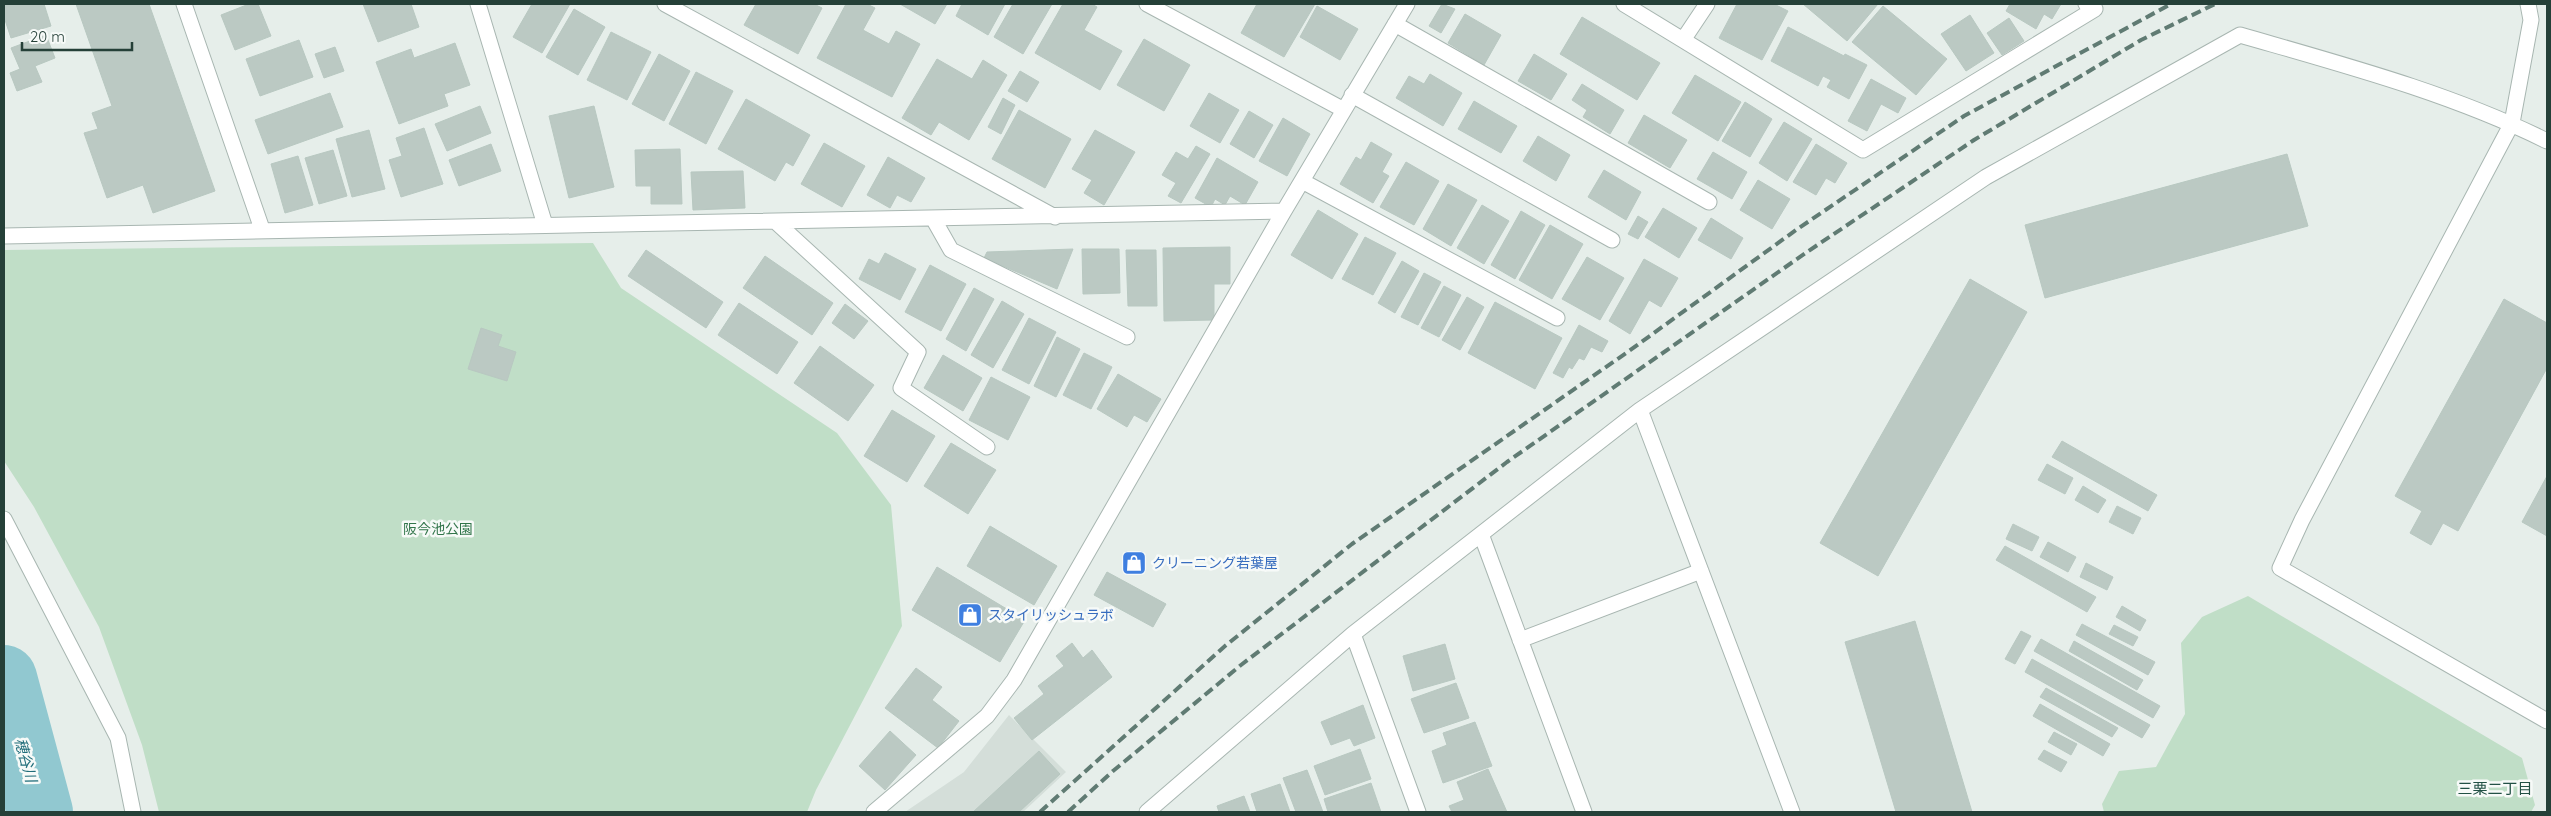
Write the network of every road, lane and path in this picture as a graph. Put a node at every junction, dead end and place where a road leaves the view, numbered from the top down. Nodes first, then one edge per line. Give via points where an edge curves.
1 (184, 4) edge
2 (478, 4) edge
3 (665, 4) edge
4 (1147, 4) edge
5 (1407, 4) edge
6 (1624, 4) edge
7 (1707, 4) edge
8 (2086, 4) edge
9 (2528, 4) edge
10 (1395, 24) junction
11 (1683, 40) junction
12 (1352, 95) junction
13 (1344, 110) junction
14 (2512, 123) junction
15 (2547, 141) edge
16 (1302, 181) junction
17 (1709, 202) dead end
18 (1284, 211) junction
19 (1056, 218) junction
20 (934, 220) junction
21 (776, 222) junction
22 (545, 225) junction
23 (262, 229) junction
24 (4, 236) edge
25 (1612, 240) dead end
26 (1558, 318) dead end
27 (1127, 337) dead end
28 (1640, 410) junction
29 (987, 447) dead end
30 (4, 519) edge
31 (1481, 534) junction
32 (1701, 571) junction
33 (1353, 634) junction
34 (1520, 640) junction
35 (2547, 721) edge
36 (133, 812) edge
37 (874, 812) edge
38 (1146, 812) edge
39 (1418, 812) edge
40 (1584, 812) edge
41 (1792, 812) edge

1 - 23 street
2 - 22 street
3 - 19 street
4 - 13 street
5 - 10 street
6 - 11 street
7 - 11 street
8 - 11 street via 2095,9 1863,150
9 - 14 street via 2531,20
10 - 12 street
10 - 17 street
12 - 13 street
12 - 25 street
13 - 16 street
14 - 15 street
14 - 28 street via 2389,78 2240,35 1986,177
14 - 35 street via 2306,512 2280,568
16 - 18 street
16 - 26 street
18 - 19 street
18 - 37 street via 1014,680 986,716
19 - 20 street
20 - 21 street
20 - 27 street via 951,250
21 - 22 street
21 - 29 street via 918,352 901,388
22 - 23 street
23 - 24 street
28 - 31 street
28 - 32 street
30 - 36 street via 118,738
31 - 33 street
31 - 34 street
32 - 34 street
32 - 41 street
33 - 38 street
33 - 39 street
34 - 40 street

